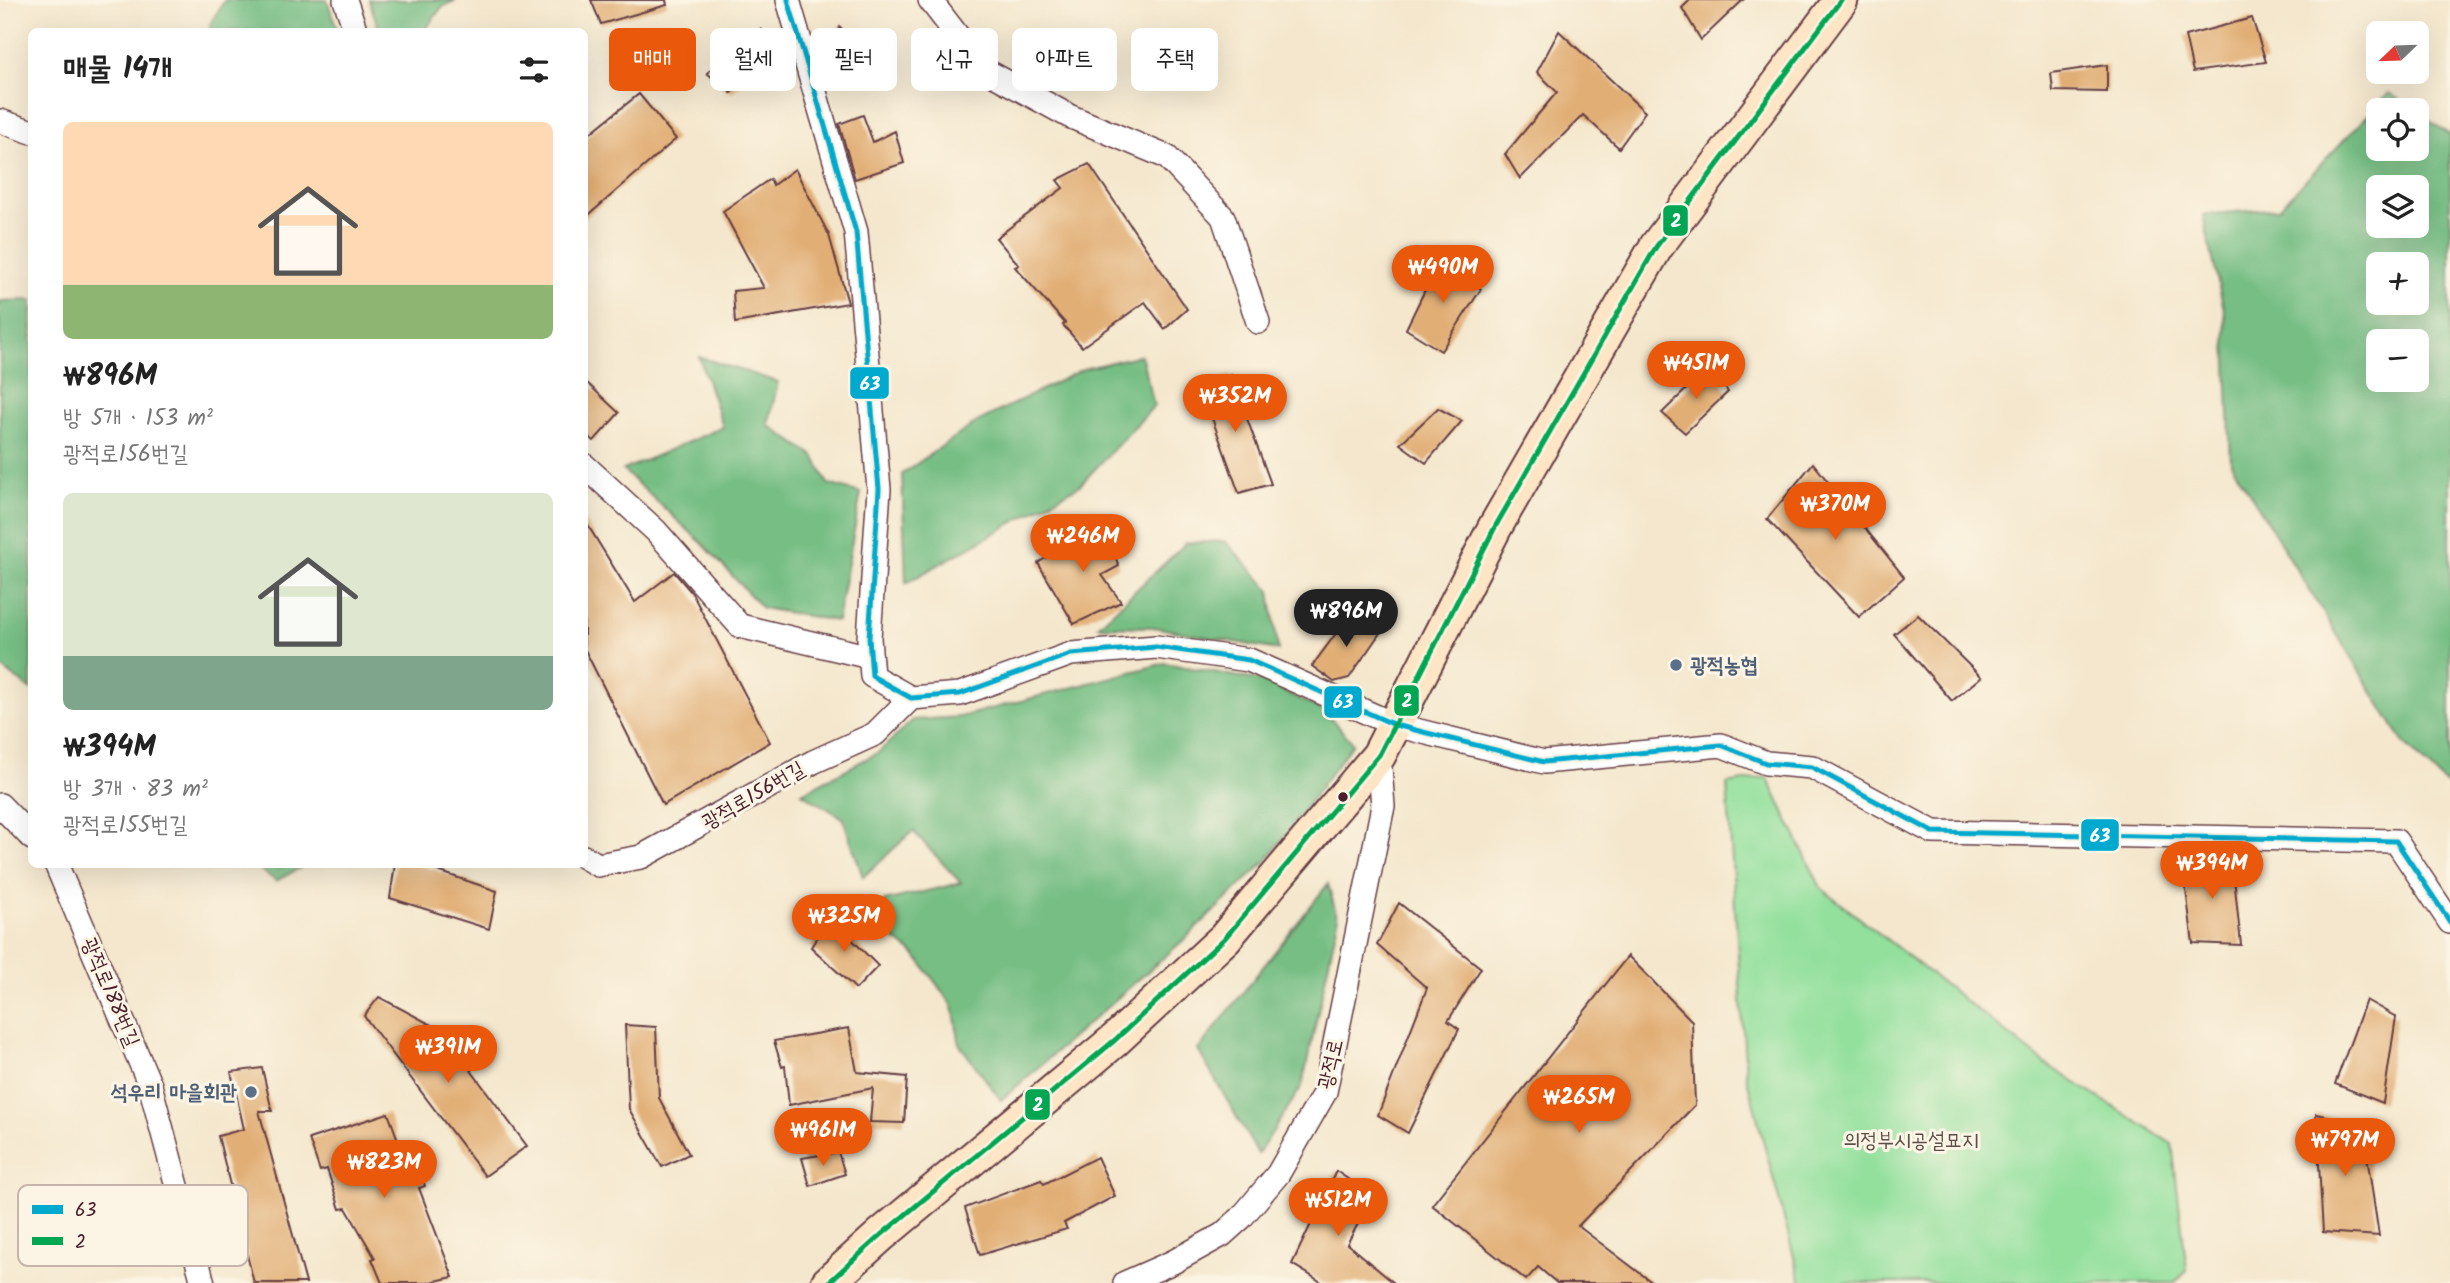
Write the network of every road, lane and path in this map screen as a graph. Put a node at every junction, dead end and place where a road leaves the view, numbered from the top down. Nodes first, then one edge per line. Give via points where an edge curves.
1 (345, 0) edge
2 (788, 0) edge
3 (930, 0) edge
4 (1841, 0) edge
5 (355, 28) edge
6 (0, 121) edge
7 (28, 131) edge
8 (1258, 322) dead end
9 (588, 469) edge
10 (870, 657) junction
11 (911, 698) junction
12 (1395, 724) junction
13 (1379, 755) junction
14 (0, 805) edge
15 (28, 834) edge
16 (588, 859) edge
17 (58, 868) edge
18 (2450, 922) edge
19 (177, 1185) edge
20 (198, 1266) edge
21 (203, 1283) edge
22 (828, 1283) edge
23 (1125, 1283) edge

1 - 5 street
2 - 10 street via 856,232 879,489
3 - 8 street via 984,69 1069,116 1167,157 1223,217
4 - 12 main road via 1656,247 1495,527
6 - 7 street
9 - 10 street via 656,531 740,626
10 - 11 street via 872,676
11 - 12 street via 960,694 1071,654 1156,648 1250,660
11 - 16 street, 광적로156번길 via 875,734 813,762 641,857 598,865
12 - 13 main road
12 - 18 street via 1544,762 1721,745 1766,763 1812,767 1933,832 2396,841
13 - 22 main road via 1225,938 1115,1040
13 - 23 street, 광적로 via 1383,806 1325,1092 1278,1174 1241,1218 1222,1235 1174,1262
14 - 15 street
17 - 19 street, 광적로188번길 via 150,1085
20 - 21 street, 광적로188번길

